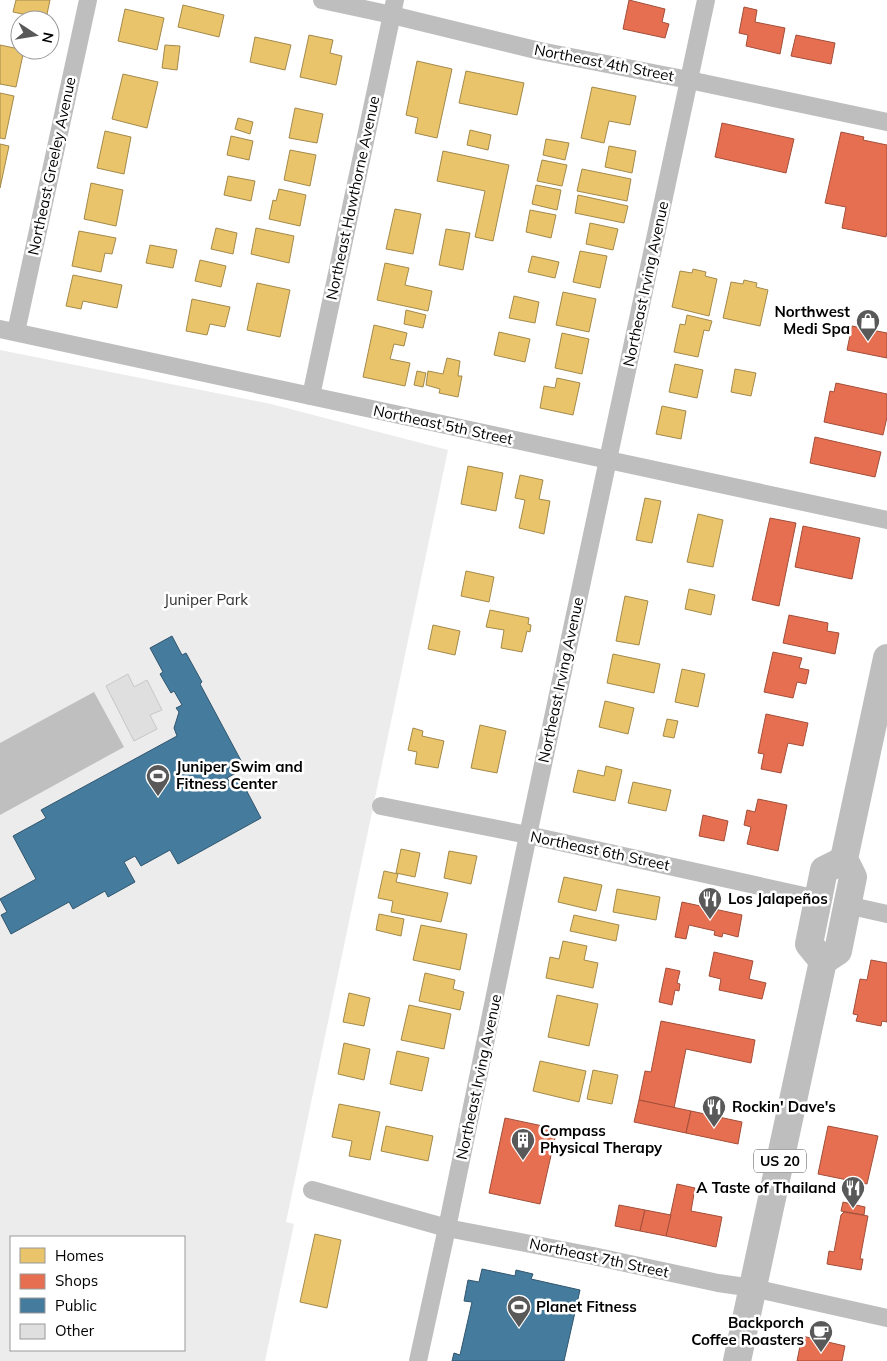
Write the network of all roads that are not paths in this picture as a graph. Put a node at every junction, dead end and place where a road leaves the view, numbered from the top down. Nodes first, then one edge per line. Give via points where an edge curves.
1 (88, 0) edge
2 (322, 0) edge
3 (706, 0) edge
4 (394, 8) edge
5 (689, 80) junction
6 (887, 122) edge
7 (8, 331) edge
8 (311, 396) junction
9 (608, 460) junction
10 (887, 520) edge
11 (887, 658) edge
12 (381, 806) dead end
13 (528, 835) junction
14 (844, 860) junction
15 (818, 899) junction
16 (847, 905) junction
17 (887, 914) edge
18 (822, 961) junction
19 (312, 1190) dead end
20 (447, 1228) junction
21 (753, 1288) junction
22 (887, 1318) edge
23 (418, 1361) edge
24 (737, 1361) edge

1 - 7 street, Northeast Greeley Avenue
2 - 4 street, Northeast 4th Street
3 - 5 street, Northeast Irving Avenue
4 - 5 street, Northeast 4th Street via 540,51
4 - 8 street, Northeast Hawthorne Avenue
5 - 6 street, Northeast 4th Street
5 - 9 street, Northeast Irving Avenue
7 - 8 street, Northeast 5th Street
8 - 9 street, Northeast 5th Street
9 - 10 street, Northeast 5th Street
9 - 13 street, Northeast Irving Avenue
11 - 14 main road
12 - 13 street, Northeast 6th Street
13 - 15 street, Northeast 6th Street
13 - 20 street, Northeast Irving Avenue
14 - 15 main road via 824,870
14 - 16 main road via 853,877
15 - 18 main road via 808,944
16 - 17 street
16 - 18 main road via 838,951
18 - 21 main road, US 20
19 - 20 street, Northeast 7th Street
20 - 21 street, Northeast 7th Street
20 - 23 street, Northeast Irving Avenue
21 - 22 street, Northeast 7th Street
21 - 24 main road, US 20

